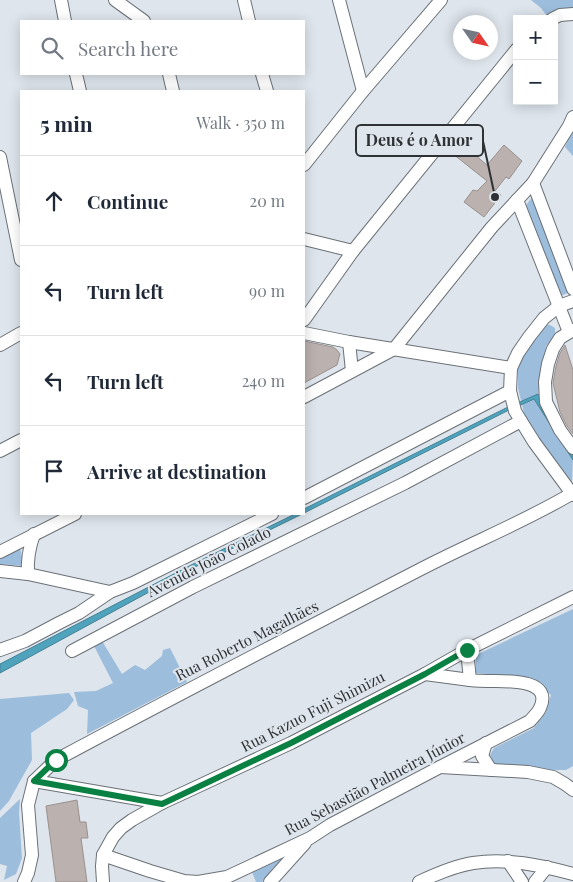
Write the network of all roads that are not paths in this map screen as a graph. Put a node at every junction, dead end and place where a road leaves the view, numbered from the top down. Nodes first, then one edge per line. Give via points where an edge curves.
1 (60, 0) edge
2 (115, 0) edge
3 (244, 0) edge
4 (339, 0) edge
5 (441, 0) edge
6 (128, 4) edge
7 (573, 14) edge
8 (558, 16) edge
9 (65, 20) edge
10 (143, 20) edge
11 (249, 20) edge
12 (513, 54) edge
13 (76, 75) edge
14 (169, 75) edge
15 (262, 75) edge
16 (80, 90) edge
17 (172, 90) edge
18 (267, 90) edge
19 (363, 91) junction
20 (573, 117) edge
21 (0, 157) edge
22 (305, 164) edge
23 (533, 183) junction
24 (518, 200) junction
25 (305, 239) edge
26 (353, 251) junction
27 (20, 255) edge
28 (573, 289) edge
29 (573, 301) edge
30 (559, 306) junction
31 (305, 319) edge
32 (571, 331) edge
33 (305, 333) edge
34 (20, 334) edge
35 (348, 342) junction
36 (0, 345) edge
37 (394, 349) junction
38 (511, 368) junction
39 (352, 371) junction
40 (510, 391) junction
41 (305, 396) edge
42 (521, 422) junction
43 (20, 441) edge
44 (573, 448) edge
45 (0, 451) edge
46 (573, 494) edge
47 (305, 497) edge
48 (72, 515) edge
49 (270, 515) edge
50 (34, 534) junction
51 (0, 552) edge
52 (0, 570) edge
53 (28, 574) junction
54 (110, 592) junction
55 (573, 597) edge
56 (0, 650) edge
57 (467, 650) junction
58 (72, 651) dead end
59 (425, 674) junction
60 (470, 680) junction
61 (486, 744) junction
62 (440, 767) junction
63 (491, 770) junction
64 (34, 781) junction
65 (573, 790) edge
66 (162, 804) junction
67 (310, 838) junction
68 (103, 856) junction
69 (508, 861) junction
70 (547, 867) junction
71 (573, 874) edge
72 (227, 877) junction
73 (24, 882) edge
74 (103, 882) edge
75 (246, 882) edge
76 (270, 882) edge
77 (419, 882) edge
78 (522, 882) edge
79 (534, 882) edge

1 - 9 street
2 - 6 street
3 - 11 street
4 - 19 street
5 - 19 street
6 - 10 street
7 - 8 street
12 - 26 street
13 - 16 street
14 - 17 street
15 - 18 street
19 - 22 street
20 - 23 street
21 - 27 street
23 - 24 street
23 - 28 street
24 - 30 street
24 - 37 street via 492,227
25 - 26 street
26 - 31 street
29 - 30 street
30 - 32 street
30 - 38 street via 529,337
32 - 44 street via 560,338 553,349 548,364 546,402
33 - 35 street
34 - 36 street
35 - 37 street
35 - 39 street
37 - 38 street
37 - 39 street
38 - 40 street
39 - 41 street
40 - 42 street
40 - 47 street
42 - 46 street
42 - 58 street, Avenida João Colado
43 - 45 street
46 - 64 street, Rua Roberto Magalhães via 209,678 56,760
48 - 50 street
49 - 54 street, Avenida João Colado via 133,584
50 - 51 street
50 - 53 street via 28,550
52 - 53 street
53 - 54 street
54 - 56 street, Avenida João Colado via 66,620
55 - 57 street, Rua Kazuo Fuji Shimizu
57 - 59 street, Rua Kazuo Fuji Shimizu
57 - 60 street
59 - 60 street
59 - 66 street, Rua Kazuo Fuji Shimizu
60 - 61 street, Rua Sebastião Palmeira Júnior via 520,681 536,688 541,695 539,710 530,721
61 - 62 street, Rua Sebastião Palmeira Júnior
61 - 63 street via 482,756
62 - 63 street
62 - 67 street, Rua Sebastião Palmeira Júnior
63 - 65 street via 553,777
64 - 66 street
64 - 73 street via 28,805 32,855
66 - 68 street, Rua Kazuo Fuji Shimizu via 121,828
67 - 72 street, Rua Sebastião Palmeira Júnior
67 - 76 street
68 - 72 street, Rua Sebastião Palmeira Júnior via 184,881
68 - 74 street, Rua Kazuo Fuji Shimizu
69 - 70 street
69 - 77 street via 473,863 442,871
69 - 78 street
70 - 71 street
70 - 79 street
72 - 75 street

